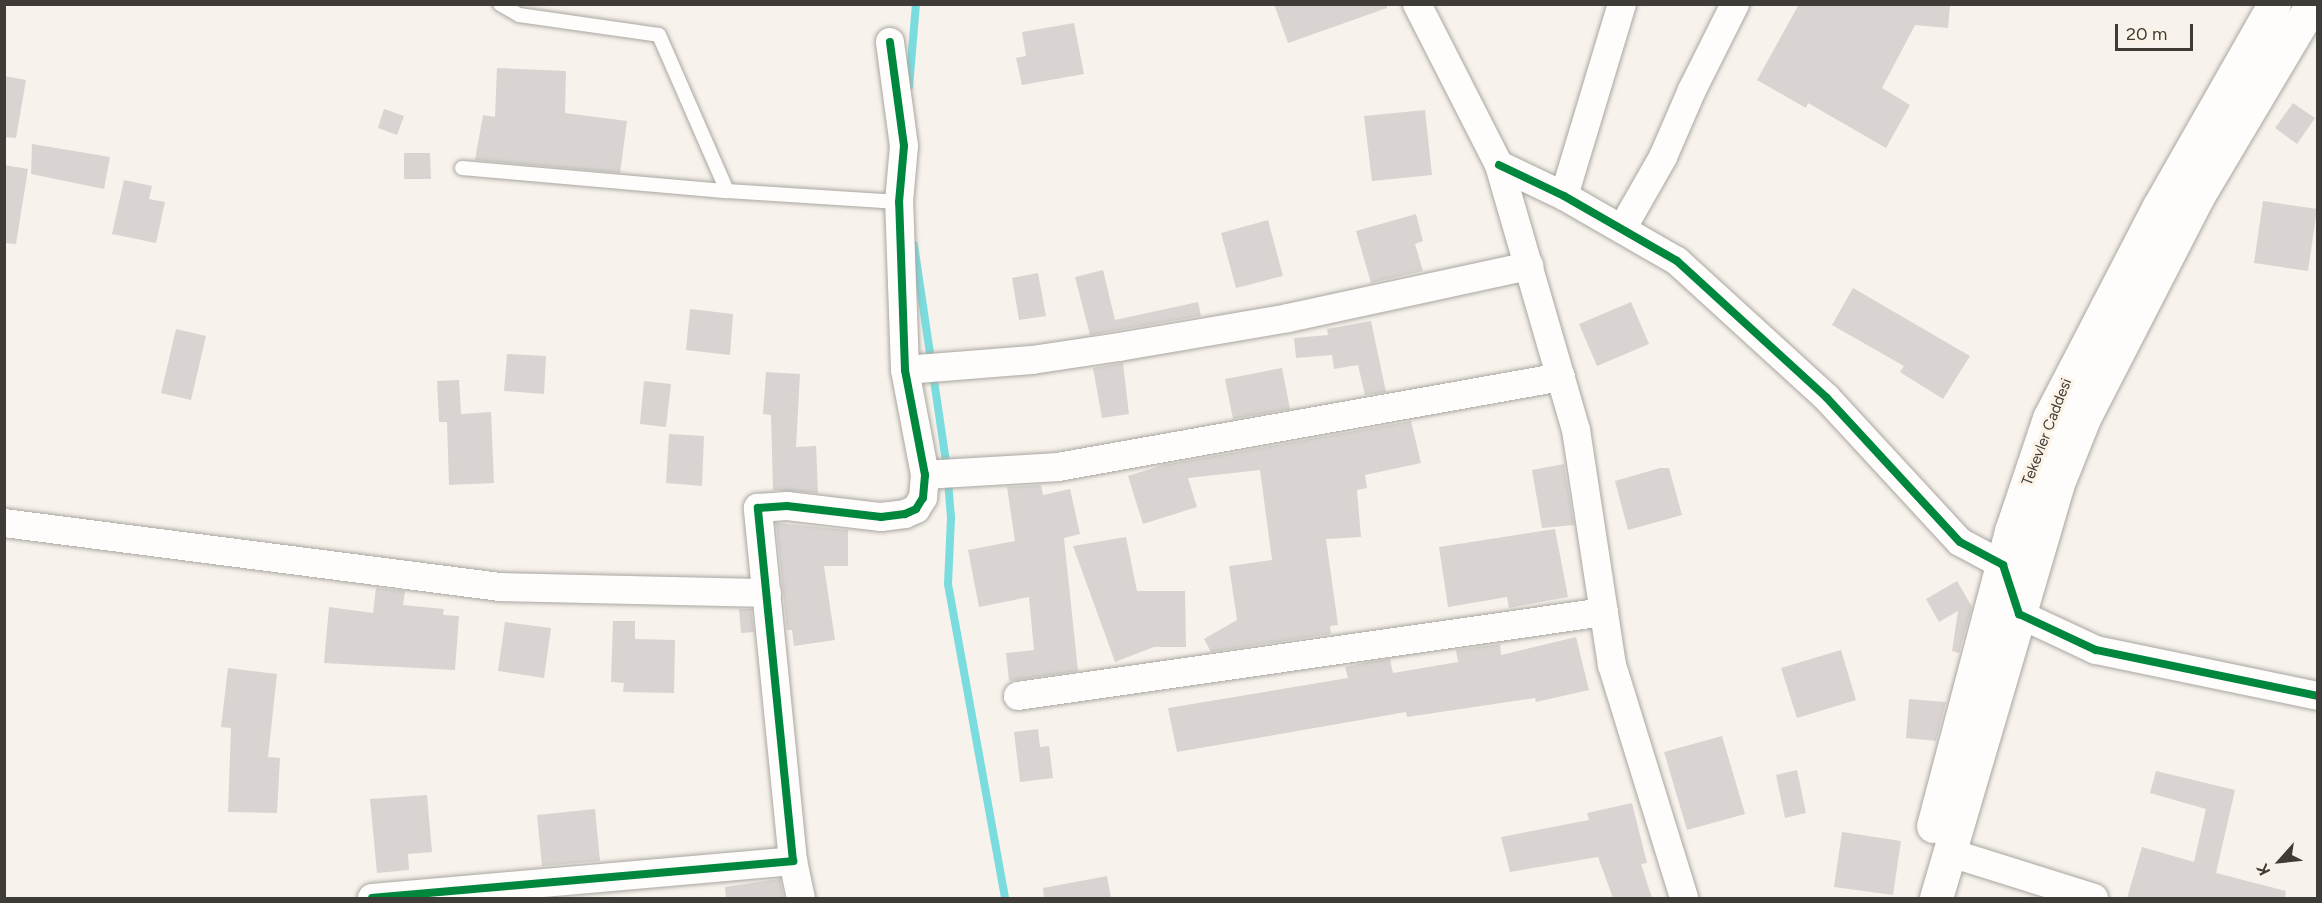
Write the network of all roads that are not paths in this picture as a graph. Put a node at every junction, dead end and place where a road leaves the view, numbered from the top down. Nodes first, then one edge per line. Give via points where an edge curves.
1 (500, 4) edge
2 (1417, 4) edge
3 (1622, 4) edge
4 (1735, 4) edge
5 (2274, 4) edge
6 (2312, 4) edge
7 (890, 42) dead end
8 (1499, 165) junction
9 (462, 168) dead end
10 (727, 191) junction
11 (1564, 196) junction
12 (898, 202) junction
13 (1622, 229) junction
14 (1528, 266) junction
15 (905, 370) junction
16 (1561, 377) junction
17 (925, 475) junction
18 (4, 523) edge
19 (2003, 565) junction
20 (767, 593) junction
21 (1604, 612) junction
22 (2019, 614) junction
23 (1018, 696) dead end
24 (2318, 696) edge
25 (1948, 852) junction
26 (793, 861) junction
27 (372, 898) edge
28 (801, 898) edge
29 (1684, 898) edge
30 (1914, 898) edge
31 (1936, 898) edge
32 (2094, 898) edge

1 - 10 lane via 519,15 659,35
2 - 8 street
3 - 11 street
4 - 13 street via 1663,158
5 - 19 street, Tekevler Caddesi via 2074,363 2049,418
6 - 22 street via 2197,198 2084,418 2056,486
7 - 12 street via 904,146
8 - 11 street
8 - 14 street
9 - 10 lane
10 - 12 lane
11 - 13 street
12 - 15 street
13 - 19 street via 1677,261 1826,397 1960,542
14 - 15 street via 1189,335 1032,360
14 - 16 street
15 - 17 street
16 - 17 street via 1058,467
16 - 21 street via 1576,430
17 - 20 street via 922,498 916,509 905,514 881,517 787,506 758,508
18 - 20 street via 501,587
19 - 22 street
19 - 30 street, Tekevler Caddesi
20 - 26 street
21 - 23 street
21 - 29 street via 1612,665
22 - 24 street via 2097,650
22 - 25 street
25 - 31 street
25 - 32 street
26 - 27 street
26 - 28 street

